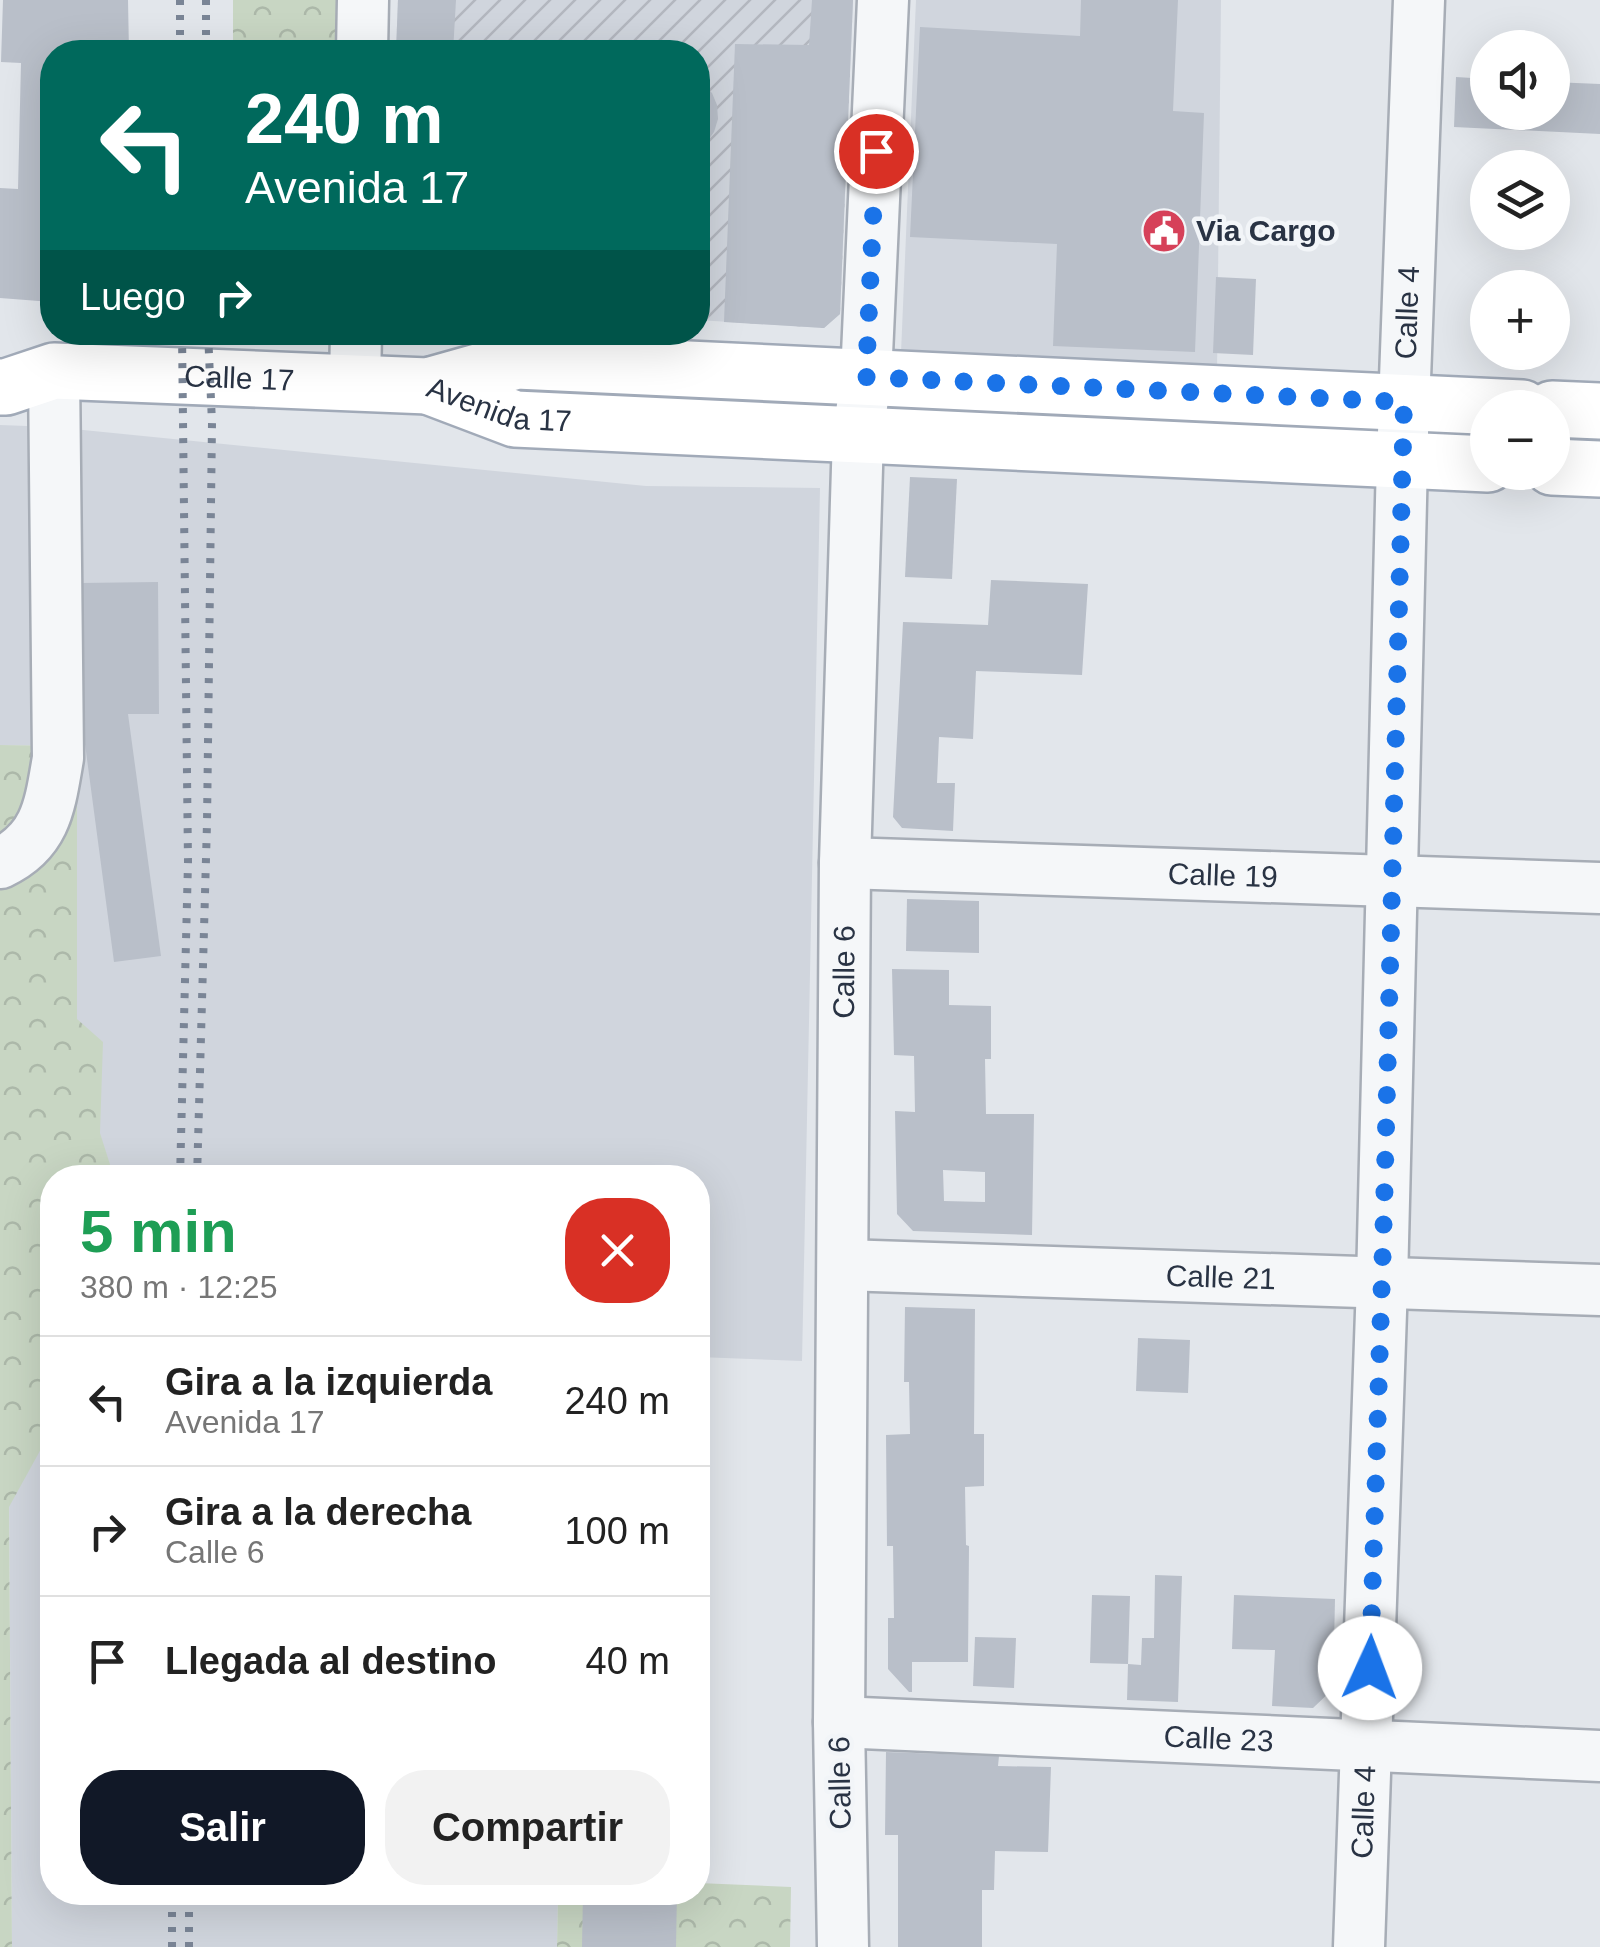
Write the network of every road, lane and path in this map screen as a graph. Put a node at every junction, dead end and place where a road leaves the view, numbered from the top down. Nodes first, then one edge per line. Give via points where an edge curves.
1 (363, 0) edge
2 (883, 0) edge
3 (1419, 0) edge
4 (362, 40) edge
5 (0, 350) edge
6 (355, 358) edge
7 (54, 371) junction
8 (866, 377) junction
9 (428, 386) junction
10 (0, 387) edge
11 (1404, 402) junction
12 (1470, 405) edge
13 (1570, 410) edge
14 (1600, 411) edge
15 (858, 435) junction
16 (1402, 460) junction
17 (1470, 463) edge
18 (1570, 468) edge
19 (1600, 469) edge
20 (0, 863) edge
21 (846, 863) junction
22 (1393, 881) junction
23 (1600, 888) edge
24 (843, 1266) junction
25 (1382, 1283) junction
26 (1600, 1290) edge
27 (839, 1722) junction
28 (1368, 1746) junction
29 (1600, 1756) edge
30 (844, 1947) edge
31 (1359, 1947) edge

1 - 4 street
2 - 8 street, Calle 6
3 - 11 street, Calle 4
5 - 7 main road, Calle 17
6 - 7 main road, Calle 17
6 - 9 main road, Calle 17
7 - 10 main road, Calle 17
7 - 20 street via 58,758 46,816 28,844
8 - 9 main road, Avenida 17 via 518,361
8 - 11 main road, Avenida 17
8 - 15 street, Calle 6
9 - 15 main road, Avenida 17 via 515,419
11 - 12 main road, Avenida 17
11 - 16 street, Calle 4
13 - 14 main road
15 - 16 main road, Avenida 17
15 - 21 street, Calle 6
16 - 17 main road, Avenida 17
16 - 22 street, Calle 4
18 - 19 main road
21 - 22 street, Calle 19
21 - 24 street, Calle 6
22 - 23 street, Calle 19
22 - 25 street, Calle 4
24 - 25 street, Calle 21
24 - 27 street, Calle 6
25 - 26 street, Calle 21
25 - 28 street, Calle 4
27 - 28 street, Calle 23
27 - 30 street, Calle 6
28 - 29 street, Calle 23
28 - 31 street, Calle 4

